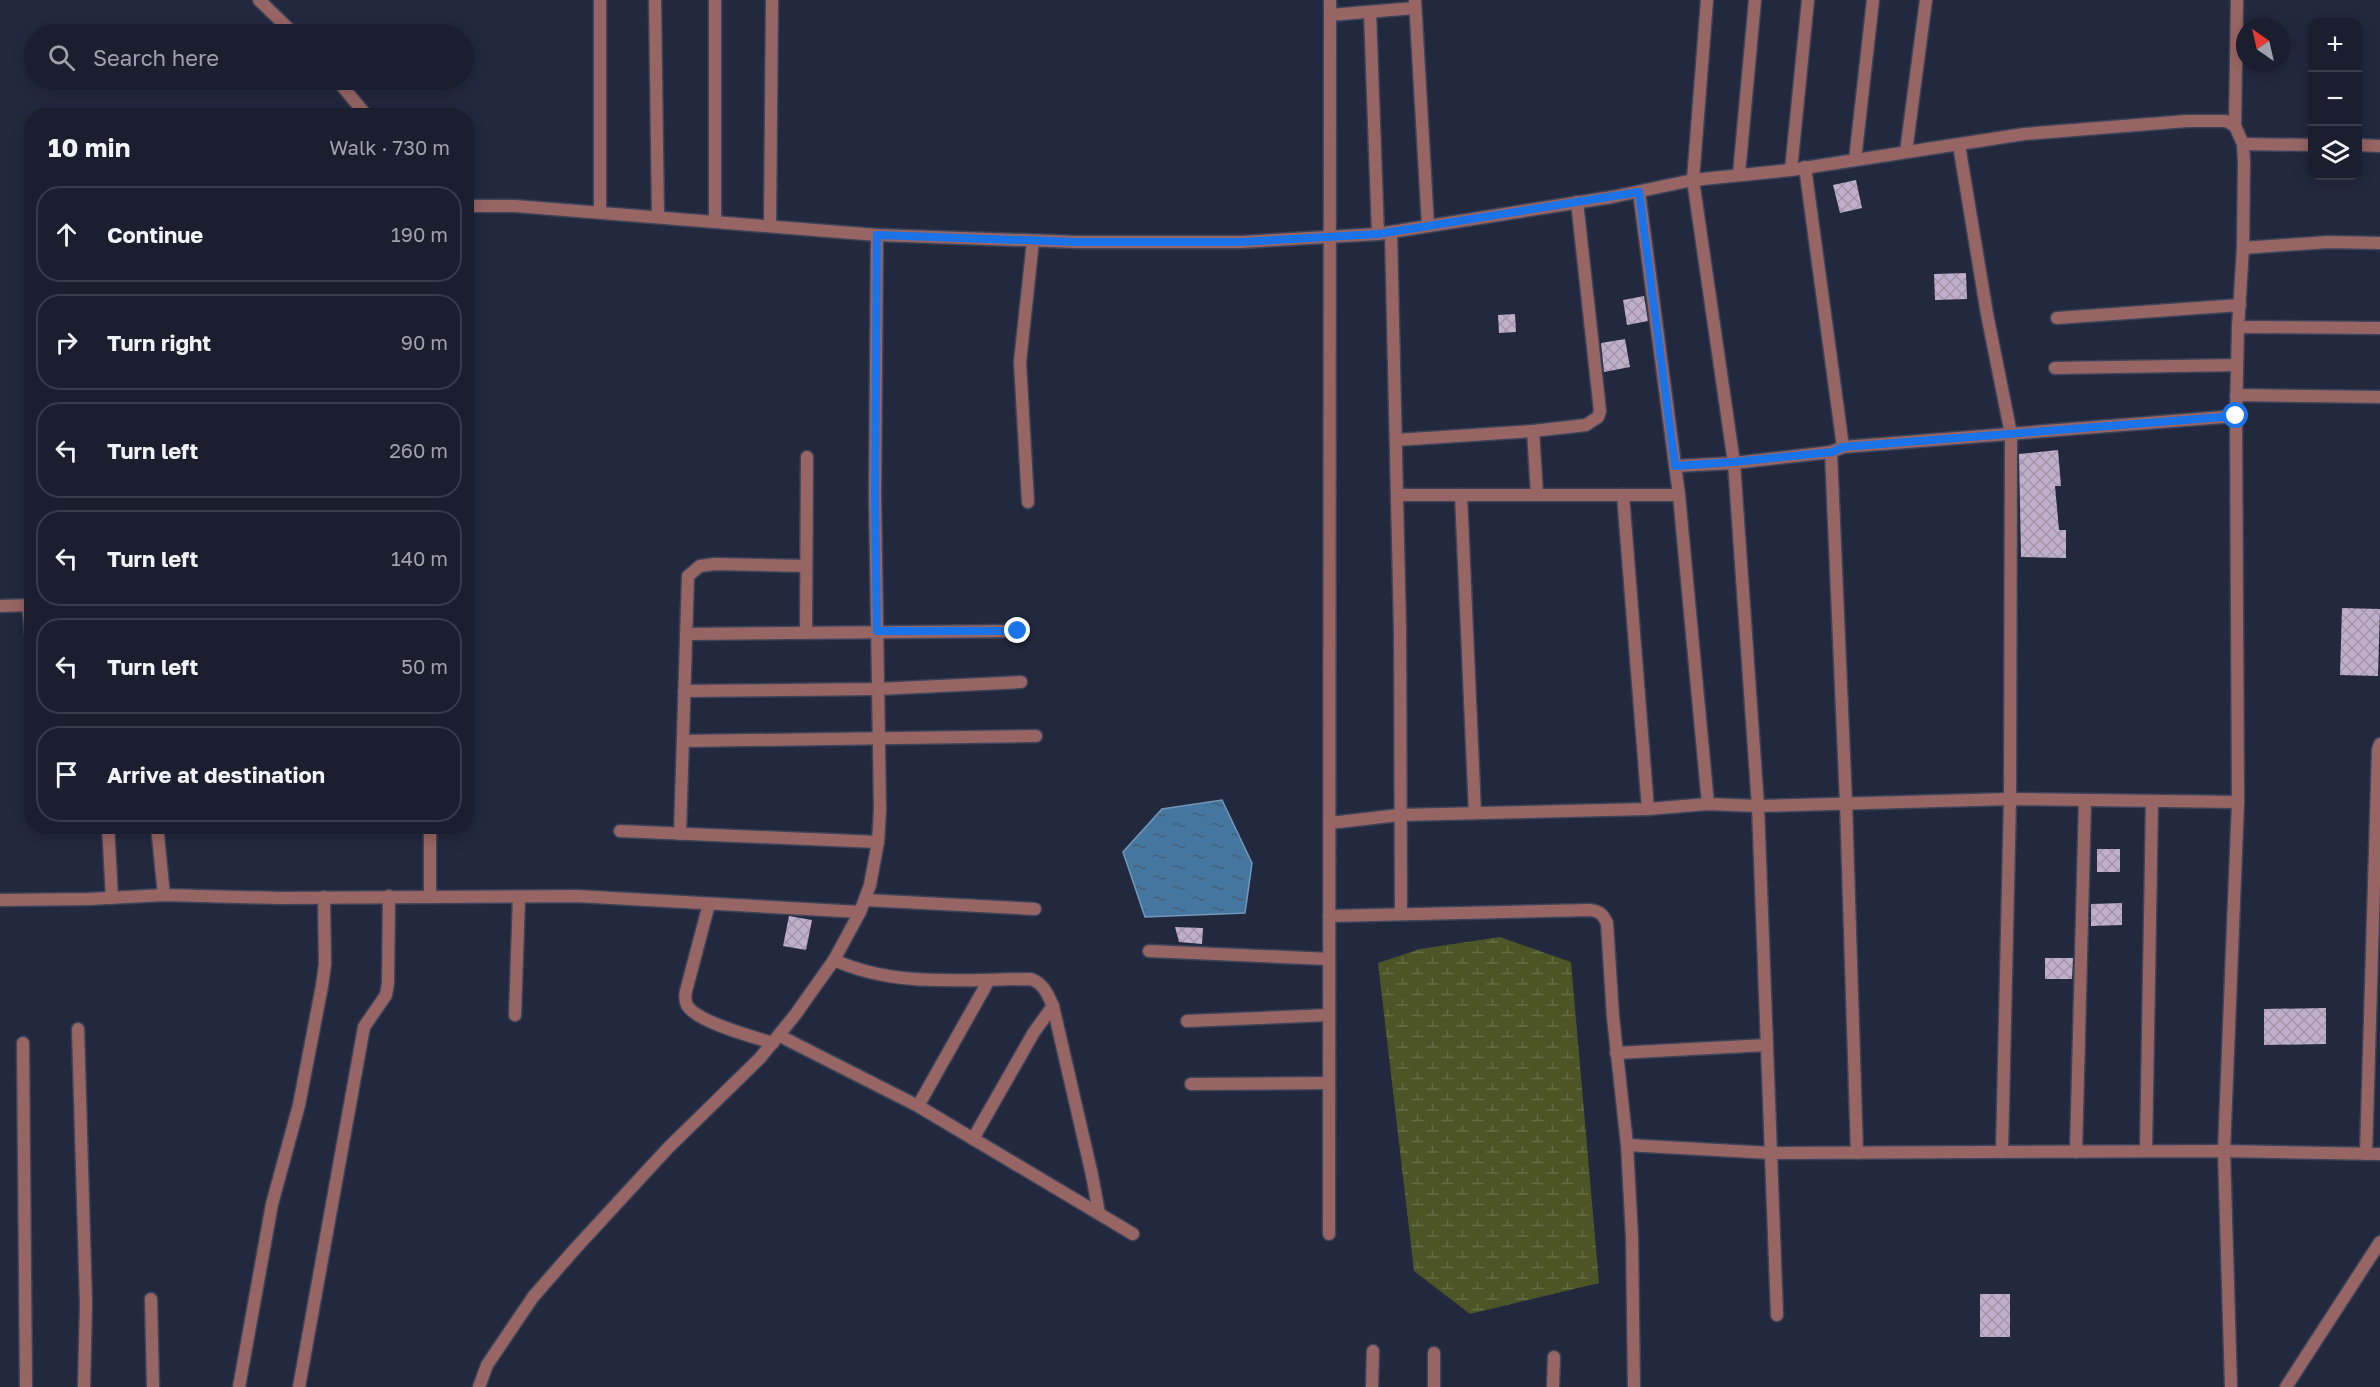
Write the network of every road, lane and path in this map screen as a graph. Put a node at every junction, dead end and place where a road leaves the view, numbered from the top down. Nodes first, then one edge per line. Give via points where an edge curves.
1 (259, 0) edge
2 (600, 0) edge
3 (655, 0) edge
4 (715, 0) edge
5 (772, 0) edge
6 (1330, 0) edge
7 (1707, 0) edge
8 (1755, 0) edge
9 (1808, 0) edge
10 (1873, 0) edge
11 (1926, 0) edge
12 (2237, 0) edge
13 (1415, 4) edge
14 (1370, 12) junction
15 (1330, 15) junction
16 (284, 24) edge
17 (345, 90) edge
18 (360, 108) edge
19 (2235, 126) junction
20 (2243, 144) junction
21 (1959, 145) junction
22 (2308, 145) edge
23 (2362, 145) edge
24 (2380, 146) edge
25 (1906, 152) junction
26 (1855, 160) junction
27 (1805, 167) junction
28 (1791, 170) junction
29 (1739, 174) junction
30 (1693, 180) junction
31 (1639, 192) junction
32 (1577, 202) junction
33 (474, 206) edge
34 (600, 213) junction
35 (658, 217) junction
36 (715, 222) junction
37 (770, 226) junction
38 (1428, 226) junction
39 (1384, 233) junction
40 (877, 235) junction
41 (1329, 236) junction
42 (1033, 241) junction
43 (2380, 243) edge
44 (2243, 248) junction
45 (2240, 305) junction
46 (2057, 318) dead end
47 (2238, 327) junction
48 (2380, 328) edge
49 (2237, 365) junction
50 (2055, 368) dead end
51 (2236, 395) junction
52 (2380, 397) edge
53 (2236, 416) junction
54 (1533, 431) junction
55 (2011, 434) junction
56 (1396, 440) junction
57 (1837, 449) junction
58 (807, 457) dead end
59 (1734, 462) junction
60 (1675, 466) junction
61 (1537, 494) junction
62 (1397, 495) junction
63 (1461, 495) junction
64 (1623, 495) junction
65 (1679, 495) junction
66 (1028, 502) dead end
67 (806, 566) junction
68 (24, 605) edge
69 (0, 606) edge
70 (877, 631) junction
71 (1018, 631) dead end
72 (806, 633) junction
73 (686, 634) junction
74 (1021, 682) dead end
75 (878, 689) junction
76 (684, 691) junction
77 (1036, 736) dead end
78 (878, 740) junction
79 (683, 741) junction
80 (2380, 744) edge
81 (2010, 799) junction
82 (2085, 800) junction
83 (2152, 801) junction
84 (2238, 802) junction
85 (1846, 803) junction
86 (1708, 804) junction
87 (1758, 806) junction
88 (1648, 809) junction
89 (1475, 813) junction
90 (1400, 815) junction
91 (1330, 823) junction
92 (620, 831) dead end
93 (108, 834) edge
94 (158, 834) edge
95 (430, 834) edge
96 (680, 834) junction
97 (878, 842) junction
98 (164, 895) junction
99 (389, 896) junction
100 (430, 896) junction
101 (324, 897) junction
102 (519, 897) junction
103 (112, 898) junction
104 (0, 900) edge
105 (709, 904) junction
106 (863, 906) junction
107 (1035, 909) dead end
108 (1401, 915) junction
109 (1329, 916) junction
110 (1149, 951) dead end
111 (1329, 959) junction
112 (834, 960) junction
113 (988, 980) junction
114 (1053, 1006) junction
115 (515, 1015) dead end
116 (1329, 1015) junction
117 (1187, 1021) dead end
118 (78, 1029) dead end
119 (777, 1040) junction
120 (23, 1044) dead end
121 (1767, 1045) junction
122 (1616, 1053) junction
123 (1329, 1083) junction
124 (1191, 1084) dead end
125 (918, 1106) junction
126 (973, 1139) junction
127 (1627, 1145) junction
128 (2146, 1151) junction
129 (2224, 1151) junction
130 (2002, 1152) junction
131 (2076, 1152) junction
132 (1771, 1153) junction
133 (1857, 1153) junction
134 (2366, 1154) junction
135 (2380, 1154) edge
136 (1099, 1213) junction
137 (1133, 1234) dead end
138 (1329, 1234) dead end
139 (2380, 1242) edge
140 (151, 1299) dead end
141 (1777, 1315) dead end
142 (1373, 1351) dead end
143 (1434, 1353) dead end
144 (1554, 1358) dead end
145 (26, 1387) edge
146 (84, 1387) edge
147 (153, 1387) edge
148 (239, 1387) edge
149 (299, 1387) edge
150 (479, 1387) edge
151 (1372, 1387) edge
152 (1434, 1387) edge
153 (1553, 1387) edge
154 (1634, 1387) edge
155 (2231, 1387) edge
156 (2286, 1387) edge

1 - 16 street
2 - 34 street
3 - 35 street
4 - 36 street
5 - 37 street
6 - 15 street
7 - 30 street
8 - 29 street
9 - 28 street
10 - 26 street
11 - 25 street
12 - 19 street
13 - 14 street
13 - 38 street
14 - 15 street
14 - 39 street
15 - 41 street
17 - 18 street
19 - 20 street
19 - 21 street via 2226,121 2187,121 2024,134
20 - 22 street
20 - 44 street
21 - 25 street
21 - 55 street
23 - 24 street
25 - 26 street
26 - 27 street
27 - 28 street
27 - 57 street
28 - 29 street
29 - 30 street
30 - 31 street
30 - 59 street
31 - 32 street
31 - 60 street
32 - 38 street
32 - 54 street via 1600,411 1586,425
33 - 34 street
34 - 35 street
35 - 36 street
36 - 37 street
37 - 40 street
38 - 39 street
39 - 41 street
39 - 56 street
40 - 42 street
40 - 70 street
41 - 42 street via 1172,243
41 - 91 street
42 - 66 street via 1020,363
43 - 44 street
44 - 45 street
45 - 46 street
45 - 47 street
47 - 48 street
47 - 49 street
49 - 50 street
49 - 51 street
51 - 52 street
51 - 53 street
53 - 55 street
53 - 84 street
54 - 56 street
54 - 61 street
55 - 57 street
55 - 81 street
56 - 62 street
57 - 59 street
57 - 85 street
58 - 67 street
59 - 60 street
59 - 87 street
60 - 65 street
61 - 63 street
61 - 64 street
62 - 63 street
62 - 90 street
63 - 89 street
64 - 65 street
64 - 88 street
65 - 86 street
67 - 72 street
67 - 73 street via 700,566 692,571 687,582
68 - 69 street
70 - 71 street
70 - 72 street
70 - 75 street
72 - 73 street
73 - 76 street
74 - 75 street
75 - 76 street
75 - 78 street
76 - 79 street
77 - 78 street
78 - 79 street
78 - 97 street
79 - 96 street
80 - 134 street
81 - 82 street
81 - 85 street
81 - 130 street
82 - 83 street
82 - 131 street
83 - 84 street
83 - 128 street
84 - 129 street
85 - 87 street
85 - 133 street
86 - 87 street
86 - 88 street
87 - 121 street
88 - 89 street
89 - 90 street
90 - 91 street
90 - 108 street
91 - 109 street
92 - 96 street
93 - 103 street
94 - 98 street
95 - 100 street
96 - 97 street
97 - 106 street
98 - 101 street
98 - 103 street
99 - 100 street
99 - 101 street
99 - 149 street via 386,995 364,1027
100 - 102 street
101 - 148 street via 322,986 298,1105 272,1204
102 - 105 street via 576,896
102 - 115 street
103 - 104 street
105 - 106 street
105 - 119 street via 686,992 687,1005 705,1019
106 - 107 street
106 - 112 street
108 - 109 street
108 - 122 street via 1590,910 1602,914 1607,922
109 - 111 street
110 - 111 street
111 - 116 street
112 - 113 street via 893,977 940,982
112 - 119 street
113 - 114 street via 1040,982
113 - 125 street
114 - 126 street
114 - 136 street
116 - 117 street
116 - 123 street
118 - 146 street via 86,1304
119 - 125 street
119 - 150 street via 668,1148 574,1250 514,1325 487,1365
120 - 145 street
121 - 122 street
121 - 132 street
122 - 127 street
123 - 124 street
123 - 138 street
125 - 126 street
126 - 136 street
127 - 132 street
127 - 154 street
128 - 129 street
128 - 131 street
129 - 134 street
129 - 155 street
130 - 131 street
130 - 133 street
132 - 133 street
132 - 141 street
134 - 135 street
136 - 137 street
139 - 156 street
140 - 147 street
142 - 151 street
143 - 152 street
144 - 153 street

